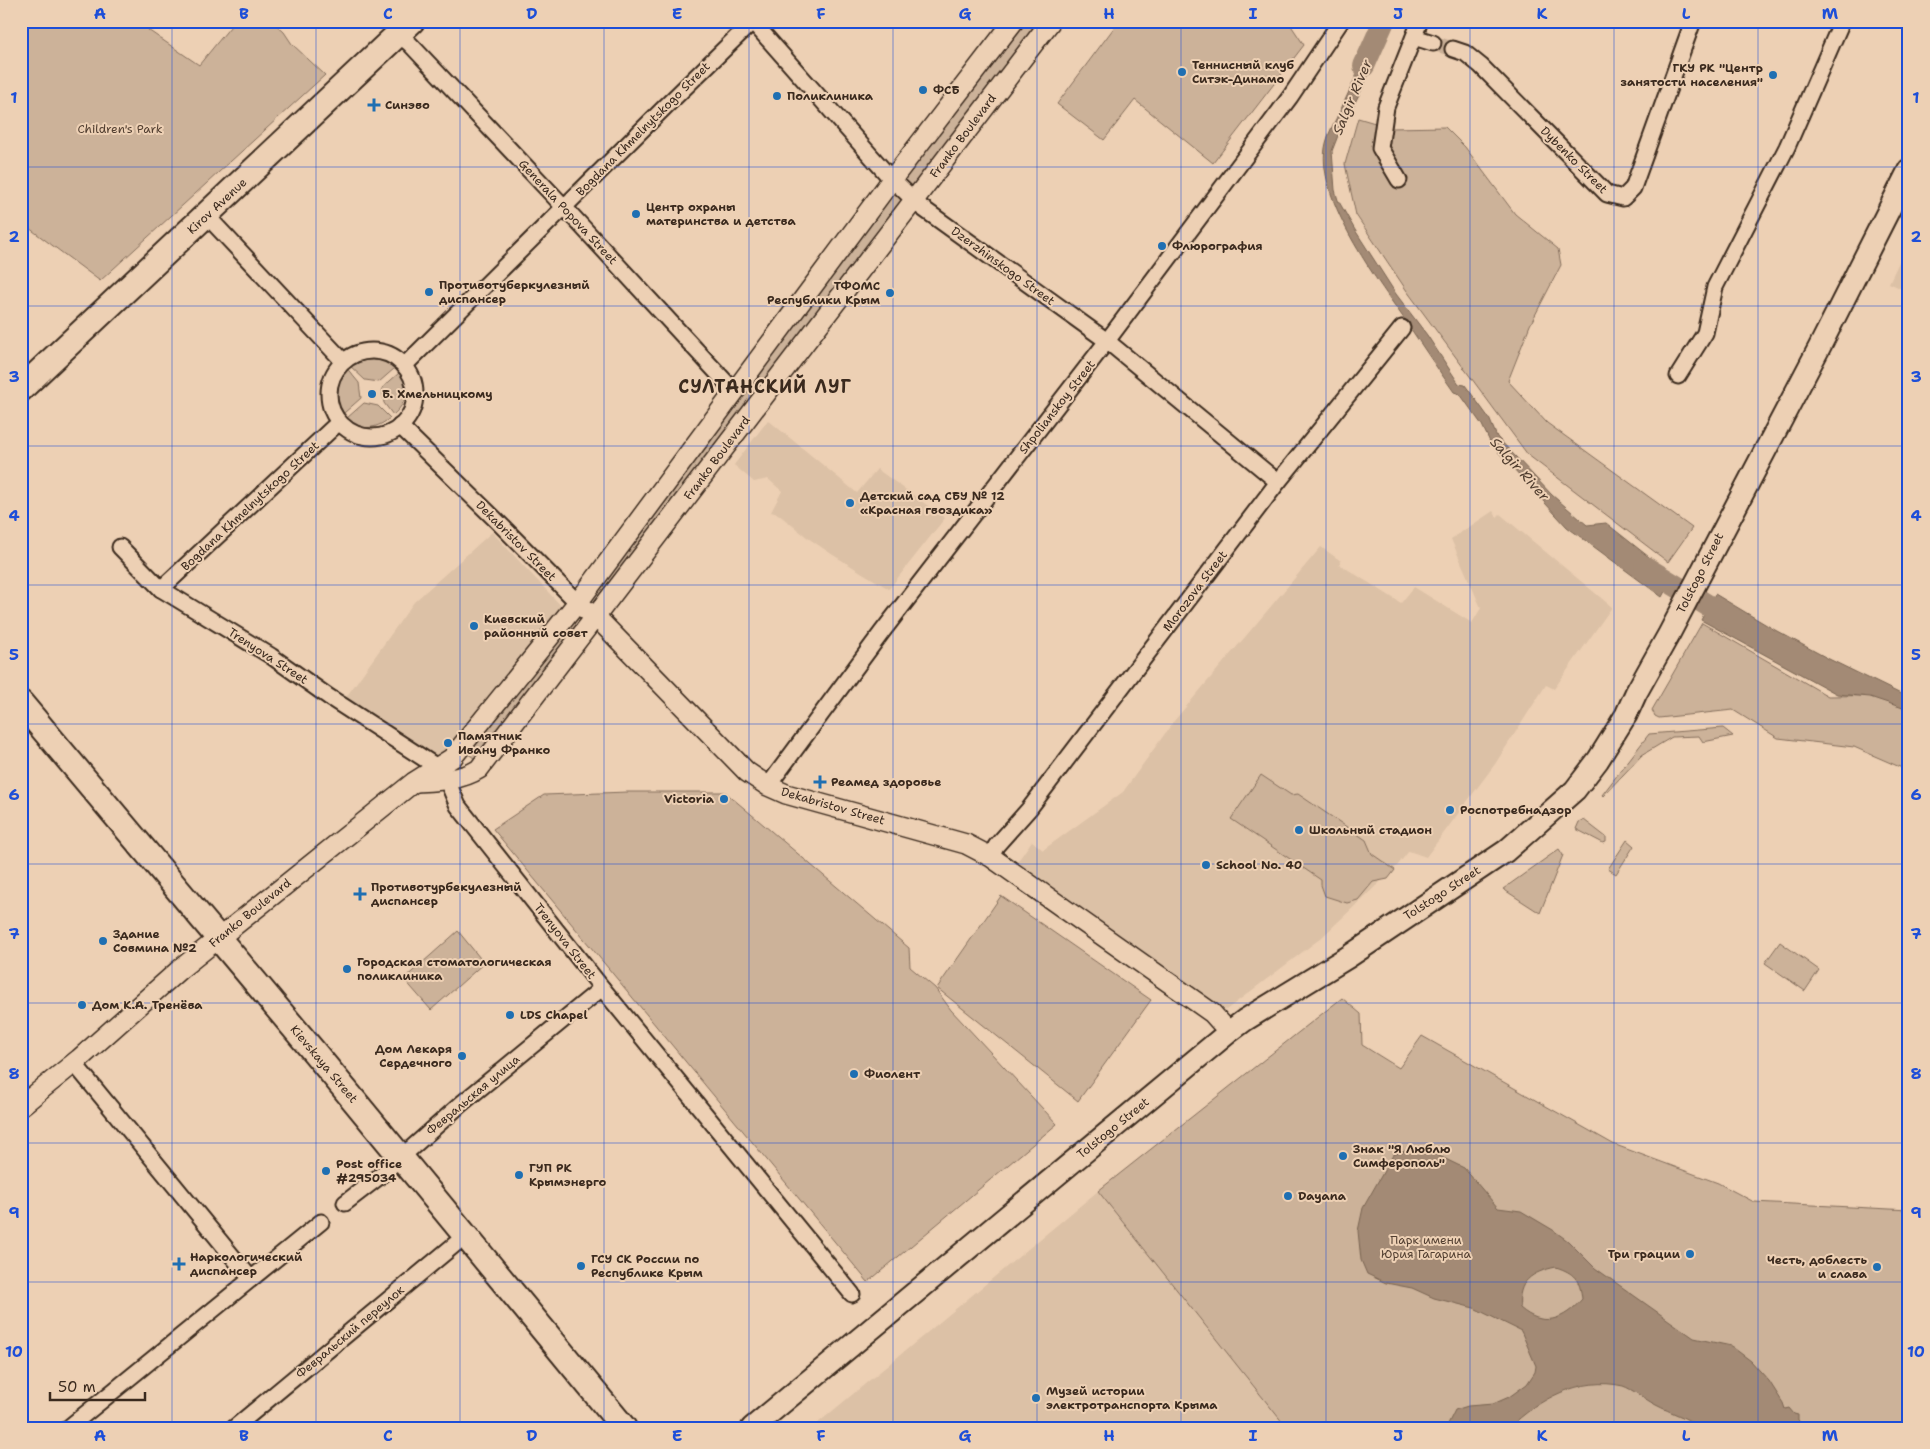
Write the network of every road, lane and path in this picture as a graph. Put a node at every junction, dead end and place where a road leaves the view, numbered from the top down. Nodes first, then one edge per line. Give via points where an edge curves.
1 (1014, 21) edge
2 (1051, 21) edge
3 (1420, 21) edge
4 (1693, 21) edge
5 (1842, 21) edge
6 (753, 22) edge
7 (1340, 22) edge
8 (405, 28) edge
9 (1414, 37) junction
10 (1433, 43) tunnel mouth
11 (1453, 49) tunnel mouth
12 (1909, 170) edge
13 (893, 178) junction
14 (1399, 180) dead end
15 (914, 200) junction
16 (564, 207) junction
17 (207, 216) junction
18 (1402, 328) dead end
19 (1107, 341) junction
20 (343, 361) junction
21 (405, 365) junction
22 (1678, 376) dead end
23 (21, 390) edge
24 (735, 392) junction
25 (339, 422) junction
26 (400, 426) junction
27 (1278, 482) junction
28 (120, 547) dead end
29 (161, 589) junction
30 (578, 603) junction
31 (595, 617) junction
32 (21, 703) edge
33 (442, 774) junction
34 (768, 786) junction
35 (991, 857) junction
36 (218, 938) junction
37 (602, 988) junction
38 (1229, 1032) junction
39 (74, 1063) junction
40 (21, 1106) edge
41 (400, 1157) junction
42 (345, 1203) dead end
43 (321, 1222) dead end
44 (465, 1236) junction
45 (251, 1279) junction
46 (852, 1294) dead end
47 (68, 1428) edge
48 (234, 1428) edge
49 (624, 1428) edge
50 (752, 1428) edge

1 - 13 street, Franko Boulevard
2 - 15 street, Franko Boulevard
3 - 9 street
4 - 11 street, Dybenko Street via 1633,188 1623,198 1607,194 1481,66 1465,53
5 - 22 street via 1787,147 1715,287 1704,333
6 - 13 street, Dzerzhinskogo Street
6 - 16 street, Bogdana Khmelnytskogo Street
7 - 19 street, Shpolianskoy Street via 1290,97
8 - 16 street, Generala Popova Street via 416,51
8 - 17 main road, Kirov Avenue
9 - 10 street
9 - 14 street via 1386,107 1380,148
12 - 38 main road, Tolstogo Street via 1626,715 1575,790 1506,851
13 - 15 street, Dzerzhinskogo Street
13 - 24 street, Franko Boulevard
15 - 19 street, Dzerzhinskogo Street
15 - 31 street, Franko Boulevard
16 - 21 street, Bogdana Khmelnytskogo Street
16 - 24 street, Generala Popova Street
17 - 20 street
17 - 23 main road, Kirov Avenue
18 - 27 street, Morozova Street
19 - 27 street, Dzerzhinskogo Street
19 - 34 street, Shpolianskoy Street via 888,624
20 - 21 street via 358,352 374,350 391,355
20 - 25 street via 332,374 328,391 330,408
21 - 26 street via 413,380 415,397 411,413
24 - 30 street, Franko Boulevard
25 - 26 street via 352,433 369,437 386,435
25 - 29 street, Bogdana Khmelnytskogo Street
26 - 30 street, Dekabristov Street
27 - 35 street, Morozova Street via 1028,809 996,846
28 - 29 street, Trenyova Street
29 - 33 street, Trenyova Street via 270,656
30 - 31 street, Dekabristov Street
30 - 33 street, Franko Boulevard
31 - 33 street, Franko Boulevard via 478,769 472,774
31 - 34 street, Dekabristov Street via 747,772
32 - 36 main road, Kievskaya Street
33 - 36 street, Franko Boulevard via 414,782
33 - 37 street, Trenyova Street via 458,806
34 - 35 street, Dekabristov Street via 786,794 966,844
35 - 38 street, Dekabristov Street via 1212,1013
36 - 39 street, Franko Boulevard
36 - 41 main road, Kievskaya Street
37 - 41 street, Февральская улица
37 - 46 street, Trenyova Street
38 - 50 main road, Tolstogo Street
39 - 40 street, Franko Boulevard
39 - 45 street
41 - 42 street, Февральская улица
41 - 44 main road, Kievskaya Street
43 - 45 street
44 - 48 street, Февральский переулок
44 - 49 main road, Kievskaya Street
45 - 47 street

